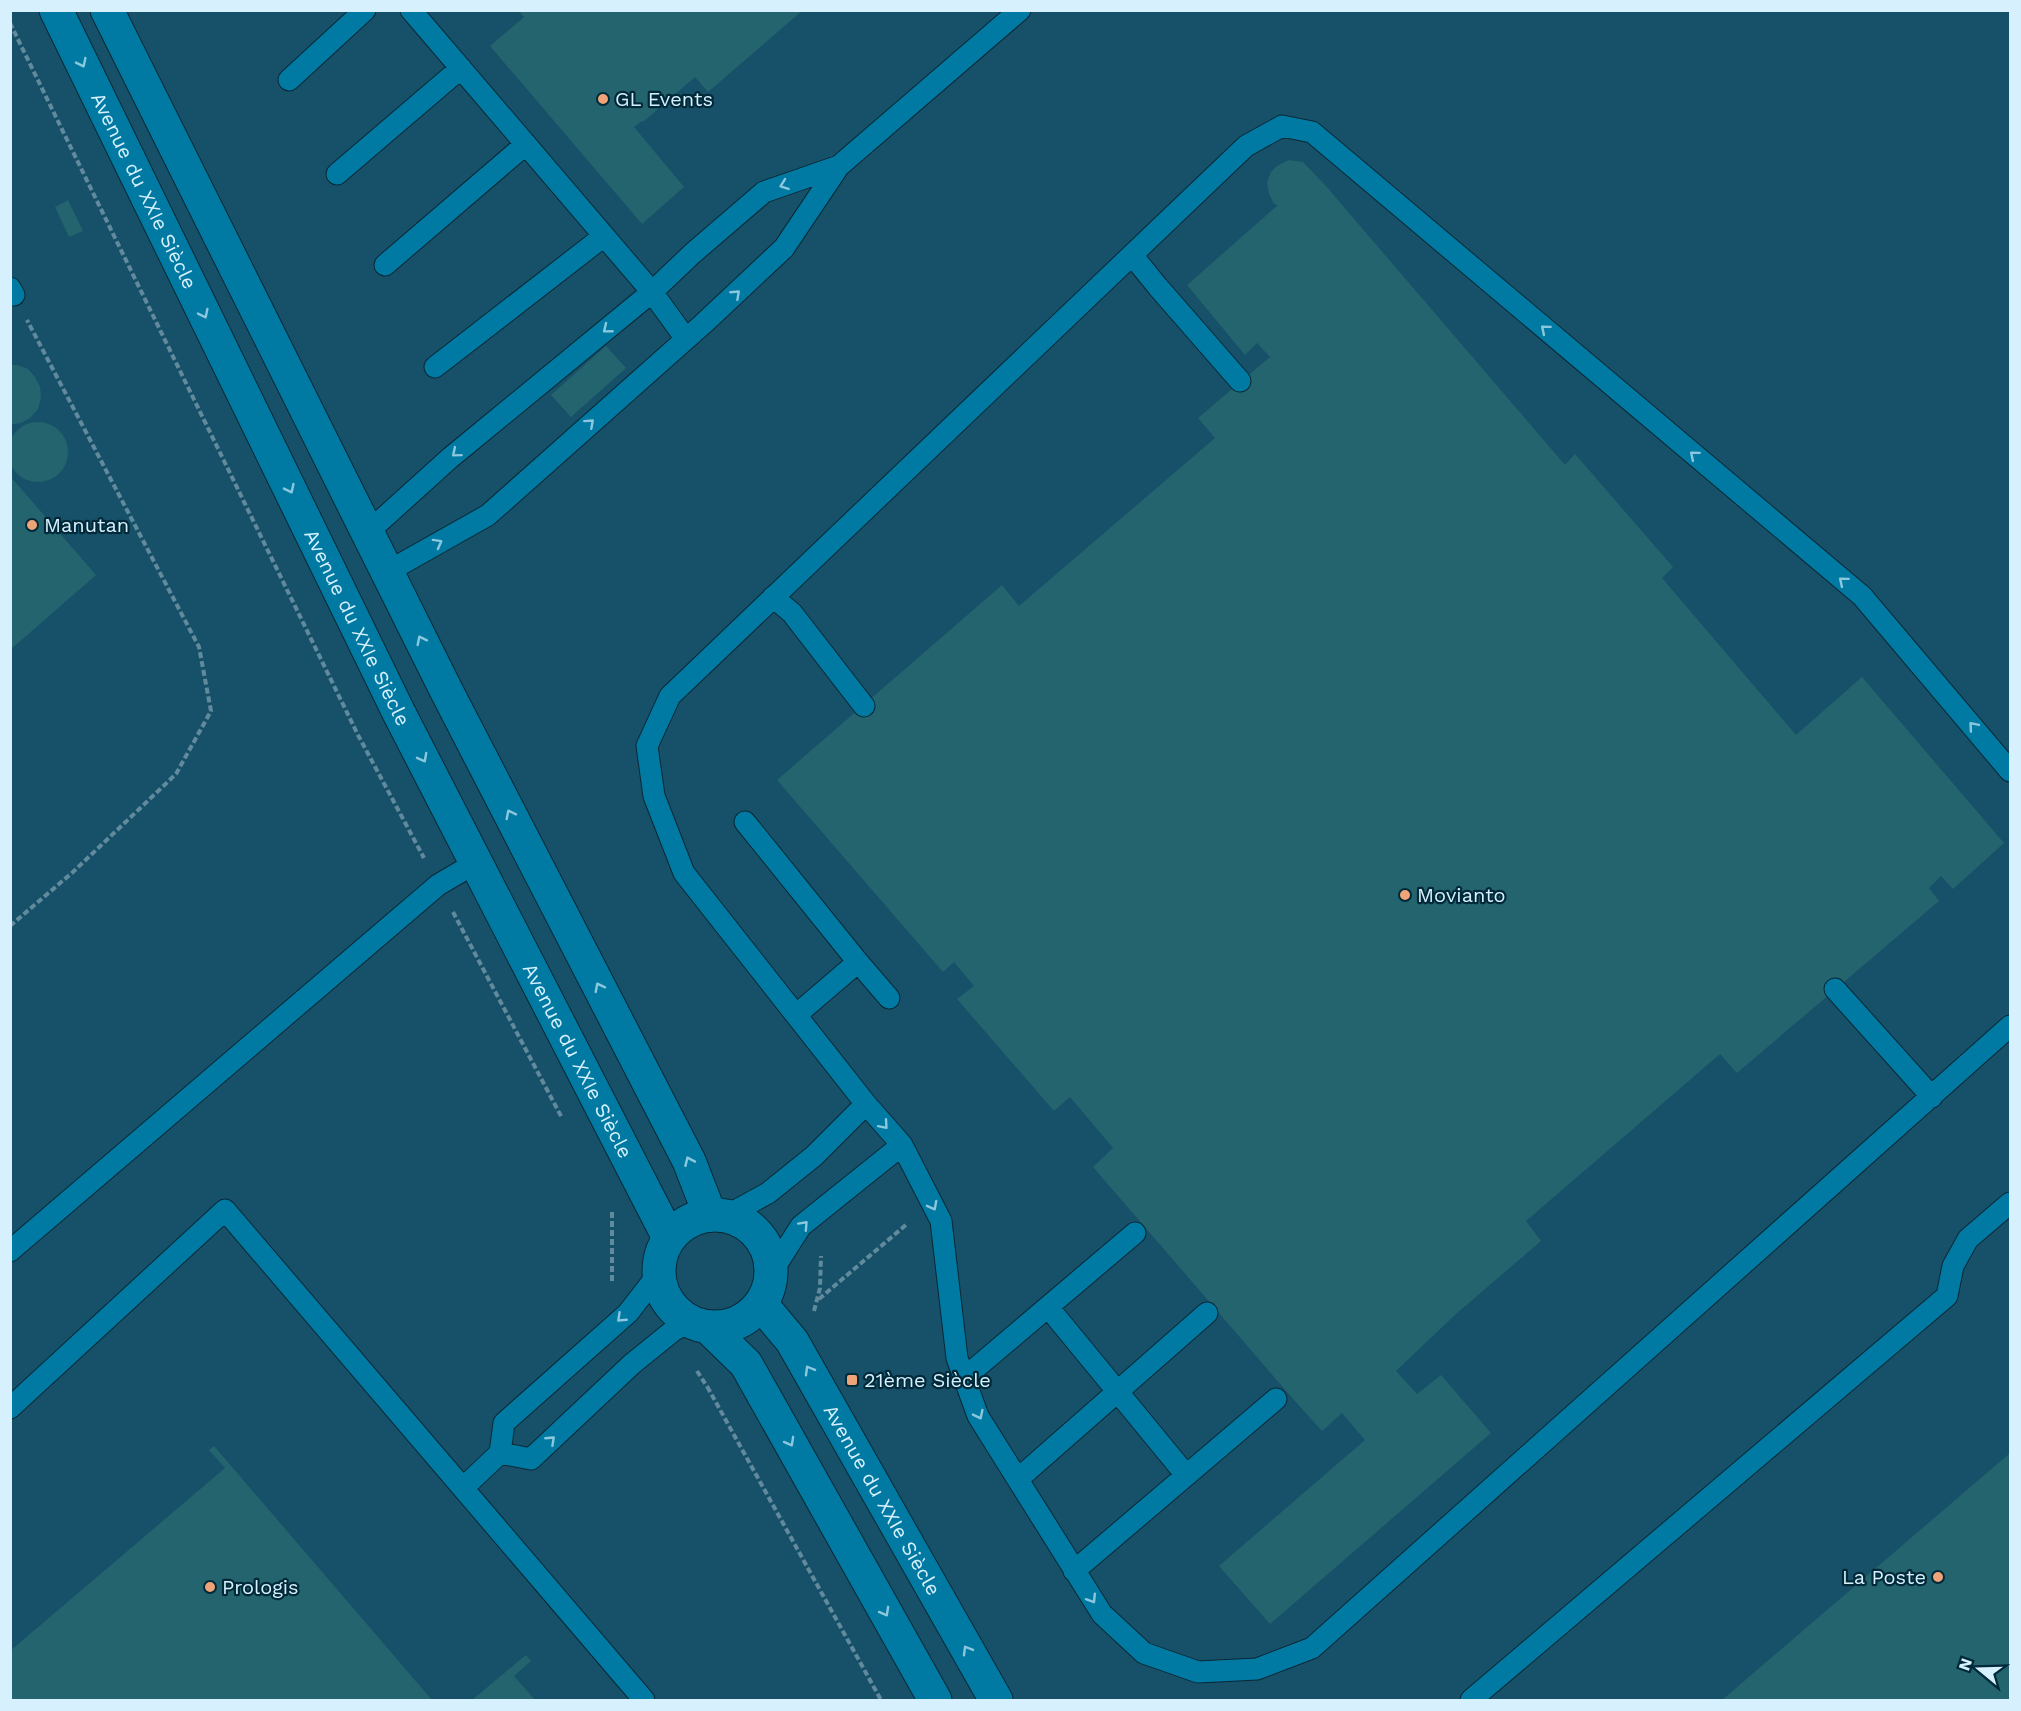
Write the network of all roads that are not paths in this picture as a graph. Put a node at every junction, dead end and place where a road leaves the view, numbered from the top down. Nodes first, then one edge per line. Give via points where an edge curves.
1 (56, 10) edge
2 (107, 10) edge
3 (365, 10) edge
4 (411, 10) edge
5 (1020, 10) edge
6 (461, 68) junction
7 (289, 80) dead end
8 (526, 144) junction
9 (839, 166) junction
10 (337, 174) dead end
11 (604, 236) junction
12 (1132, 255) junction
13 (385, 265) dead end
14 (652, 292) junction
15 (686, 339) junction
16 (435, 368) dead end
17 (1240, 381) dead end
18 (367, 532) junction
19 (387, 572) junction
20 (773, 597) junction
21 (864, 706) dead end
22 (2010, 771) edge
23 (745, 822) dead end
24 (477, 862) junction
25 (858, 962) junction
26 (1835, 989) dead end
27 (889, 998) dead end
28 (796, 1015) junction
29 (2010, 1026) edge
30 (1932, 1096) junction
31 (866, 1104) junction
32 (902, 1145) junction
33 (2010, 1203) edge
34 (718, 1215) junction
35 (1135, 1233) dead end
36 (669, 1238) junction
37 (10, 1251) edge
38 (659, 1273) junction
39 (771, 1273) junction
40 (761, 1304) junction
41 (1048, 1306) junction
42 (1207, 1313) dead end
43 (691, 1326) junction
44 (964, 1377) junction
45 (1118, 1391) junction
46 (1276, 1399) dead end
47 (10, 1408) edge
48 (500, 1453) junction
49 (1186, 1475) junction
50 (1018, 1479) junction
51 (463, 1488) junction
52 (1074, 1570) junction
53 (644, 1701) edge
54 (935, 1701) edge
55 (996, 1701) edge
56 (1471, 1701) edge

1 -> 24 street, Avenue du XXIe Siècle via 394,702
2 - 18 street
3 - 7 lane
4 - 6 lane
5 - 9 lane
6 - 8 lane
6 - 10 lane
8 - 11 lane
8 - 13 lane
9 -> 14 lane via 764,192
15 -> 9 lane via 784,248
11 - 14 lane
11 - 16 lane
12 - 17 lane
12 - 20 lane
22 -> 12 lane via 1862,596 1312,132 1282,126 1246,146
14 - 15 lane
14 -> 18 lane via 450,458
19 -> 15 lane via 488,515
18 - 19 street
34 -> 19 street
20 - 21 lane via 792,613
20 - 28 lane via 670,696 647,746 654,796 684,873
23 - 25 lane
24 - 36 street, Avenue du XXIe Siècle
24 - 37 lane via 438,885
25 - 27 lane
25 - 28 lane
26 - 30 lane
28 - 31 lane
29 - 30 lane
52 -> 30 lane via 1102,1614 1144,1653 1198,1672 1257,1669 1312,1648
31 -> 32 lane
31 - 34 lane via 814,1156 768,1193
39 -> 32 lane via 801,1226
32 -> 44 lane via 941,1221 957,1358
33 - 56 lane via 1968,1239 1953,1266 1947,1296
34 - 36 street via 694,1219
34 - 39 street via 741,1221 754,1230 770,1257
35 - 41 lane
36 - 38 street
38 - 43 street via 668,1302
38 -> 48 lane via 628,1313 504,1423
39 - 40 street
40 - 43 street via 738,1323 723,1327
55 -> 40 street, Avenue du XXIe Siècle via 792,1341
41 - 44 lane
41 - 45 lane
42 - 45 lane
48 -> 43 lane via 531,1459 632,1364
43 -> 54 street via 746,1364
44 -> 50 lane via 978,1416
45 - 49 lane
45 - 50 lane
46 - 49 lane
47 - 51 lane via 225,1210
48 - 51 lane
49 - 52 lane
50 - 52 lane
51 - 53 lane

